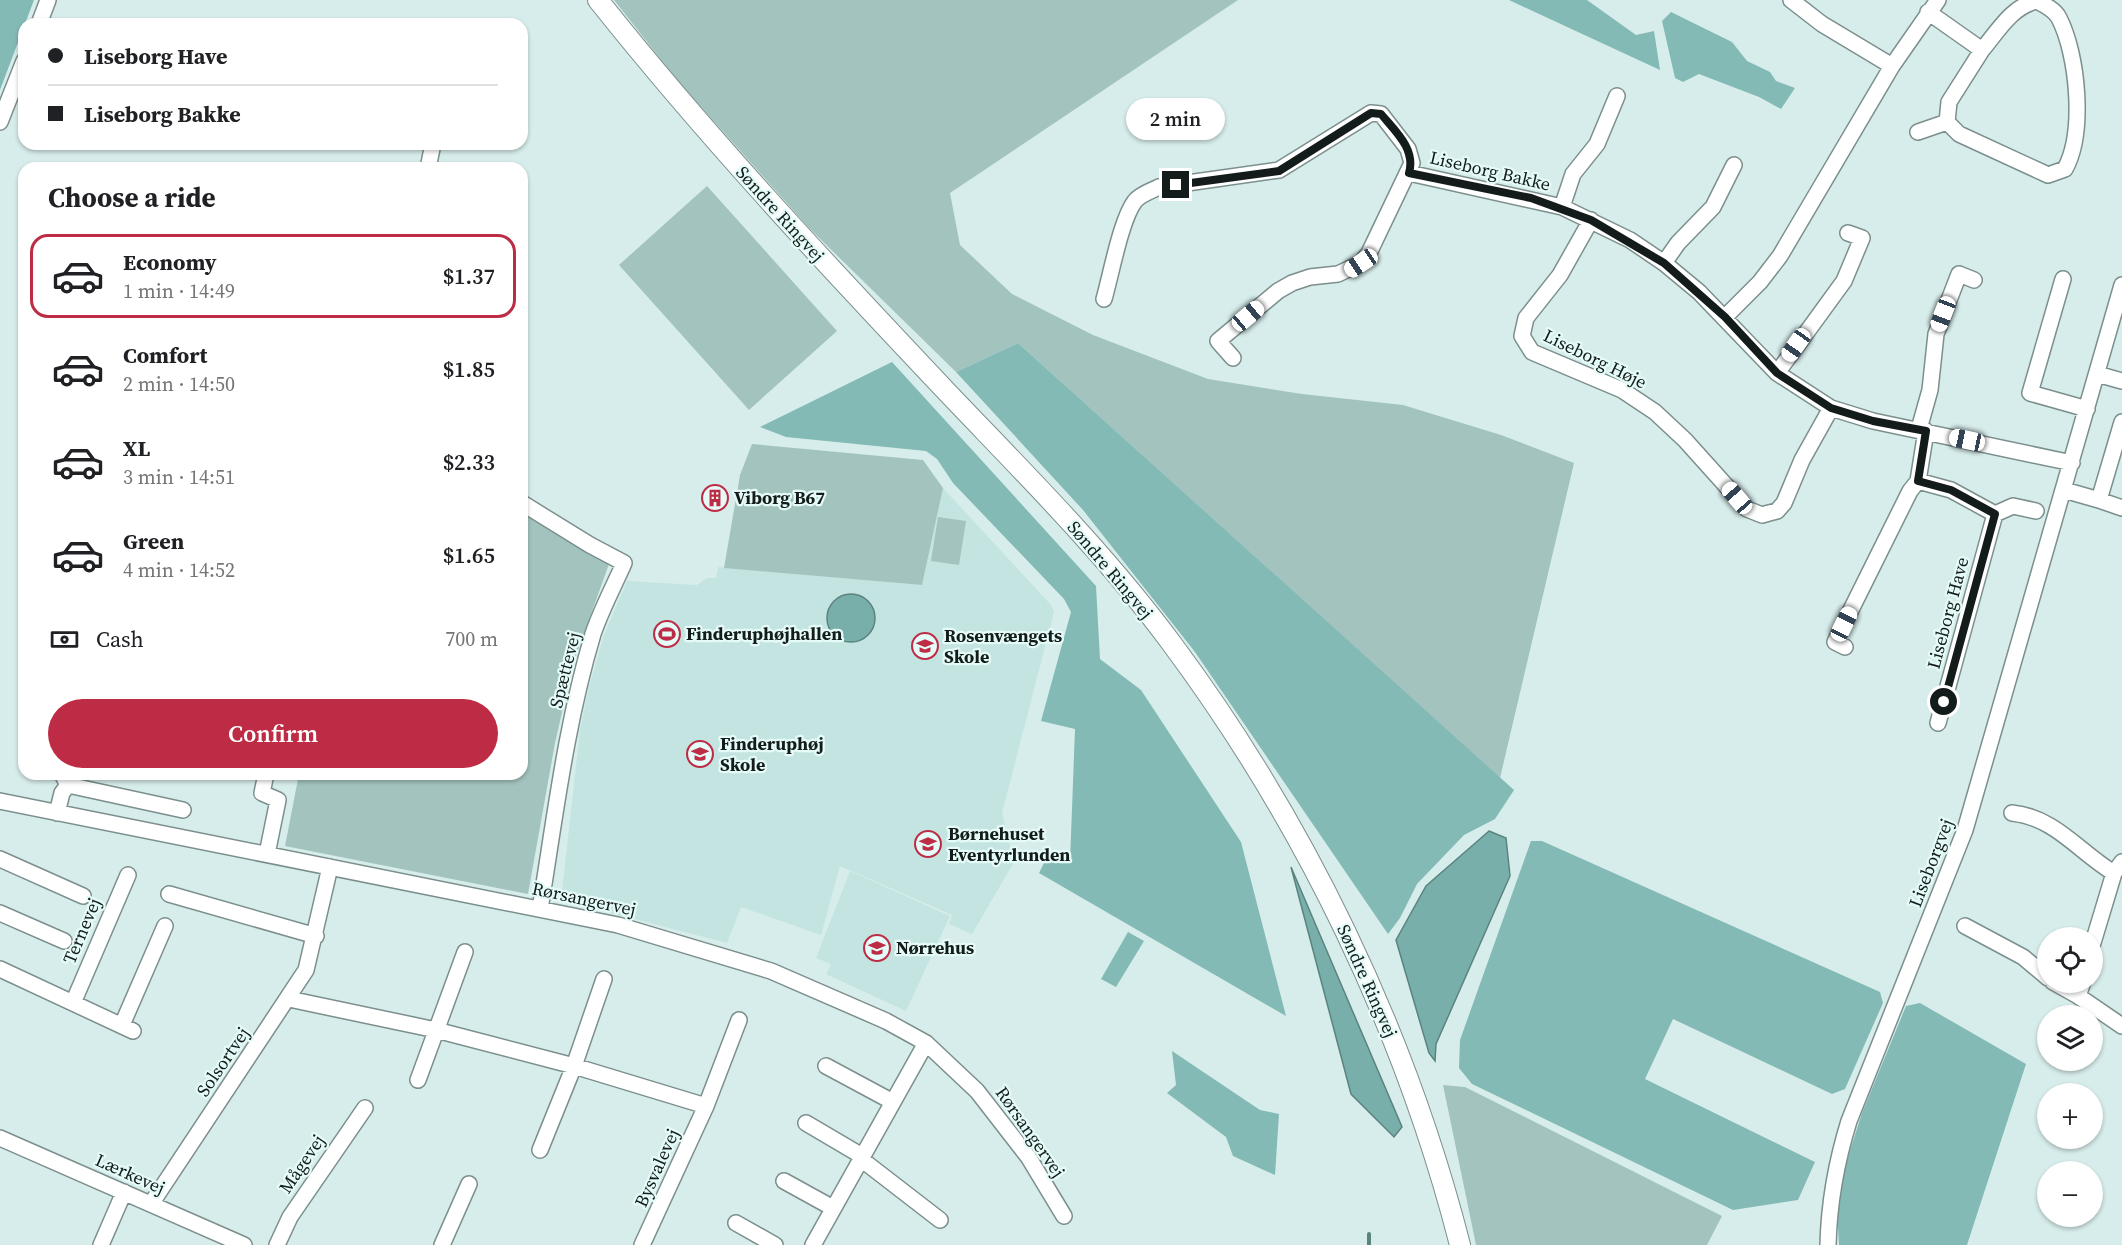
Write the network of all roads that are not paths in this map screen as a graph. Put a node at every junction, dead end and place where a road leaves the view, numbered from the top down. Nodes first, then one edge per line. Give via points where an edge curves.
1 (48, 0) edge
2 (598, 0) edge
3 (1791, 0) edge
4 (1938, 0) edge
5 (2038, 0) edge
6 (1928, 12) junction
7 (41, 18) edge
8 (1982, 50) junction
9 (1892, 66) junction
10 (18, 76) edge
11 (1617, 96) dead end
12 (1947, 122) junction
13 (0, 123) edge
14 (1918, 132) dead end
15 (1734, 165) dead end
16 (1409, 173) junction
17 (1562, 207) junction
18 (1591, 220) junction
19 (1848, 233) dead end
20 (1664, 263) junction
21 (2063, 279) dead end
22 (1974, 280) dead end
23 (2122, 285) edge
24 (1104, 299) dead end
25 (1725, 317) junction
26 (1233, 358) dead end
27 (1777, 373) junction
28 (2097, 374) junction
29 (2122, 381) edge
30 (1831, 408) junction
31 (2087, 409) junction
32 (2122, 422) edge
33 (1922, 430) junction
34 (2072, 463) junction
35 (1918, 481) junction
36 (2064, 490) junction
37 (2099, 500) junction
38 (528, 507) edge
39 (2122, 508) edge
40 (2036, 511) dead end
41 (1995, 514) junction
42 (1845, 647) dead end
43 (1938, 723) dead end
44 (65, 780) edge
45 (265, 780) edge
46 (0, 801) edge
47 (183, 810) dead end
48 (57, 813) junction
49 (2012, 813) dead end
50 (267, 854) junction
51 (0, 859) edge
52 (330, 867) junction
53 (2118, 868) edge
54 (128, 875) dead end
55 (169, 894) dead end
56 (83, 896) dead end
57 (540, 909) junction
58 (0, 913) edge
59 (165, 926) dead end
60 (1965, 926) dead end
61 (2098, 927) edge
62 (316, 936) junction
63 (64, 941) dead end
64 (465, 952) dead end
65 (0, 969) edge
66 (2037, 969) edge
67 (604, 979) dead end
68 (2085, 993) edge
69 (289, 999) junction
70 (73, 1003) junction
71 (739, 1020) dead end
72 (2122, 1026) edge
73 (436, 1030) junction
74 (926, 1043) junction
75 (574, 1066) junction
76 (826, 1066) dead end
77 (418, 1080) dead end
78 (893, 1102) junction
79 (706, 1106) junction
80 (365, 1108) dead end
81 (806, 1123) dead end
82 (0, 1138) edge
83 (540, 1150) dead end
84 (862, 1158) junction
85 (784, 1181) dead end
86 (469, 1184) dead end
87 (124, 1192) junction
88 (151, 1204) junction
89 (834, 1208) junction
90 (1064, 1216) dead end
91 (940, 1220) dead end
92 (736, 1223) dead end
93 (101, 1245) edge
94 (244, 1245) edge
95 (277, 1245) edge
96 (442, 1245) edge
97 (642, 1245) edge
98 (775, 1245) edge
99 (813, 1245) edge
100 (1460, 1245) edge
101 (1828, 1245) edge

1 - 7 street
2 - 100 main road, Søndre Ringvej via 668,88 784,219 1085,537 1172,643 1252,762 1326,891 1391,1032 1440,1169
3 - 9 street via 1822,24
4 - 6 street
5 - 8 street via 2017,8
5 - 12 street via 2058,17 2070,51 2076,88 2076,127 2071,158 2065,169 2048,175 1959,134
6 - 8 street
6 - 9 street
8 - 12 street via 1949,102
9 - 25 street via 1780,256
10 - 13 street
11 - 17 street, Liseborg Bakke via 1597,144 1573,174
12 - 14 street
15 - 20 street via 1713,207
16 - 17 street, Liseborg Bakke
16 - 24 street, Liseborg Bakke via 1412,163 1408,149 1381,114 1371,113 1279,171 1159,187 1136,201 1126,218
16 - 26 street, Liseborg Bakke via 1361,263 1350,270 1310,277 1278,291 1218,341
17 - 18 street, Liseborg Bakke
18 - 20 street, Liseborg Bakke
18 - 30 street, Liseborg Høje via 1560,275 1526,318 1522,336 1532,352 1622,390 1655,412 1747,509 1762,515 1777,511 1784,502
19 - 27 street via 1862,238 1844,281
20 - 25 street, Liseborg Bakke
21 - 31 street via 2030,393
22 - 33 street via 1959,274 1936,334
23 - 28 street, Liseborgvej
25 - 27 street, Liseborg Bakke
27 - 30 street, Liseborg Bakke
28 - 29 street
28 - 31 street, Liseborgvej
30 - 33 street, Liseborg Bakke
31 - 34 street, Liseborgvej
32 - 37 street
33 - 34 street, Liseborg Bakke
33 - 35 street
34 - 36 street, Liseborgvej
35 - 41 street via 1951,490
35 - 42 street via 1835,642
36 - 37 street
36 - 101 street, Liseborgvej via 1965,830 1835,1165
37 - 39 street
38 - 57 street, Spættevej via 624,563 594,632 580,681
40 - 41 street via 2013,506
41 - 43 street, Liseborg Have
44 - 47 street
44 - 48 street
45 - 50 street via 262,793 278,800
46 - 48 street, Rørsangervej
48 - 50 street, Rørsangervej
49 - 53 street via 2024,814 2057,829
50 - 52 street, Rørsangervej
51 - 56 street
52 - 57 street, Rørsangervej
52 - 62 street, Solsortvej
53 - 61 street
54 - 70 street, Ternevej
55 - 62 street
57 - 74 street, Rørsangervej via 618,925 771,971 886,1021
58 - 63 street
59 - 70 street via 127,1028
60 - 66 street
62 - 69 street, Solsortvej via 306,970
64 - 73 street
65 - 70 street
67 - 75 street
68 - 72 street
69 - 73 street
69 - 88 street, Solsortvej
71 - 79 street, Bysvalevej
73 - 75 street
73 - 77 street
74 - 78 street
74 - 90 street, Rørsangervej via 977,1091 1029,1158
75 - 79 street
75 - 83 street
76 - 78 street
78 - 84 street
79 - 97 street, Bysvalevej
80 - 95 street, Mågevej via 290,1217
81 - 84 street
82 - 87 street, Lærkevej
84 - 89 street
84 - 91 street
85 - 89 street
86 - 96 street
87 - 88 street, Lærkevej
87 - 93 street
88 - 94 street, Lærkevej
89 - 99 street
92 - 98 street

